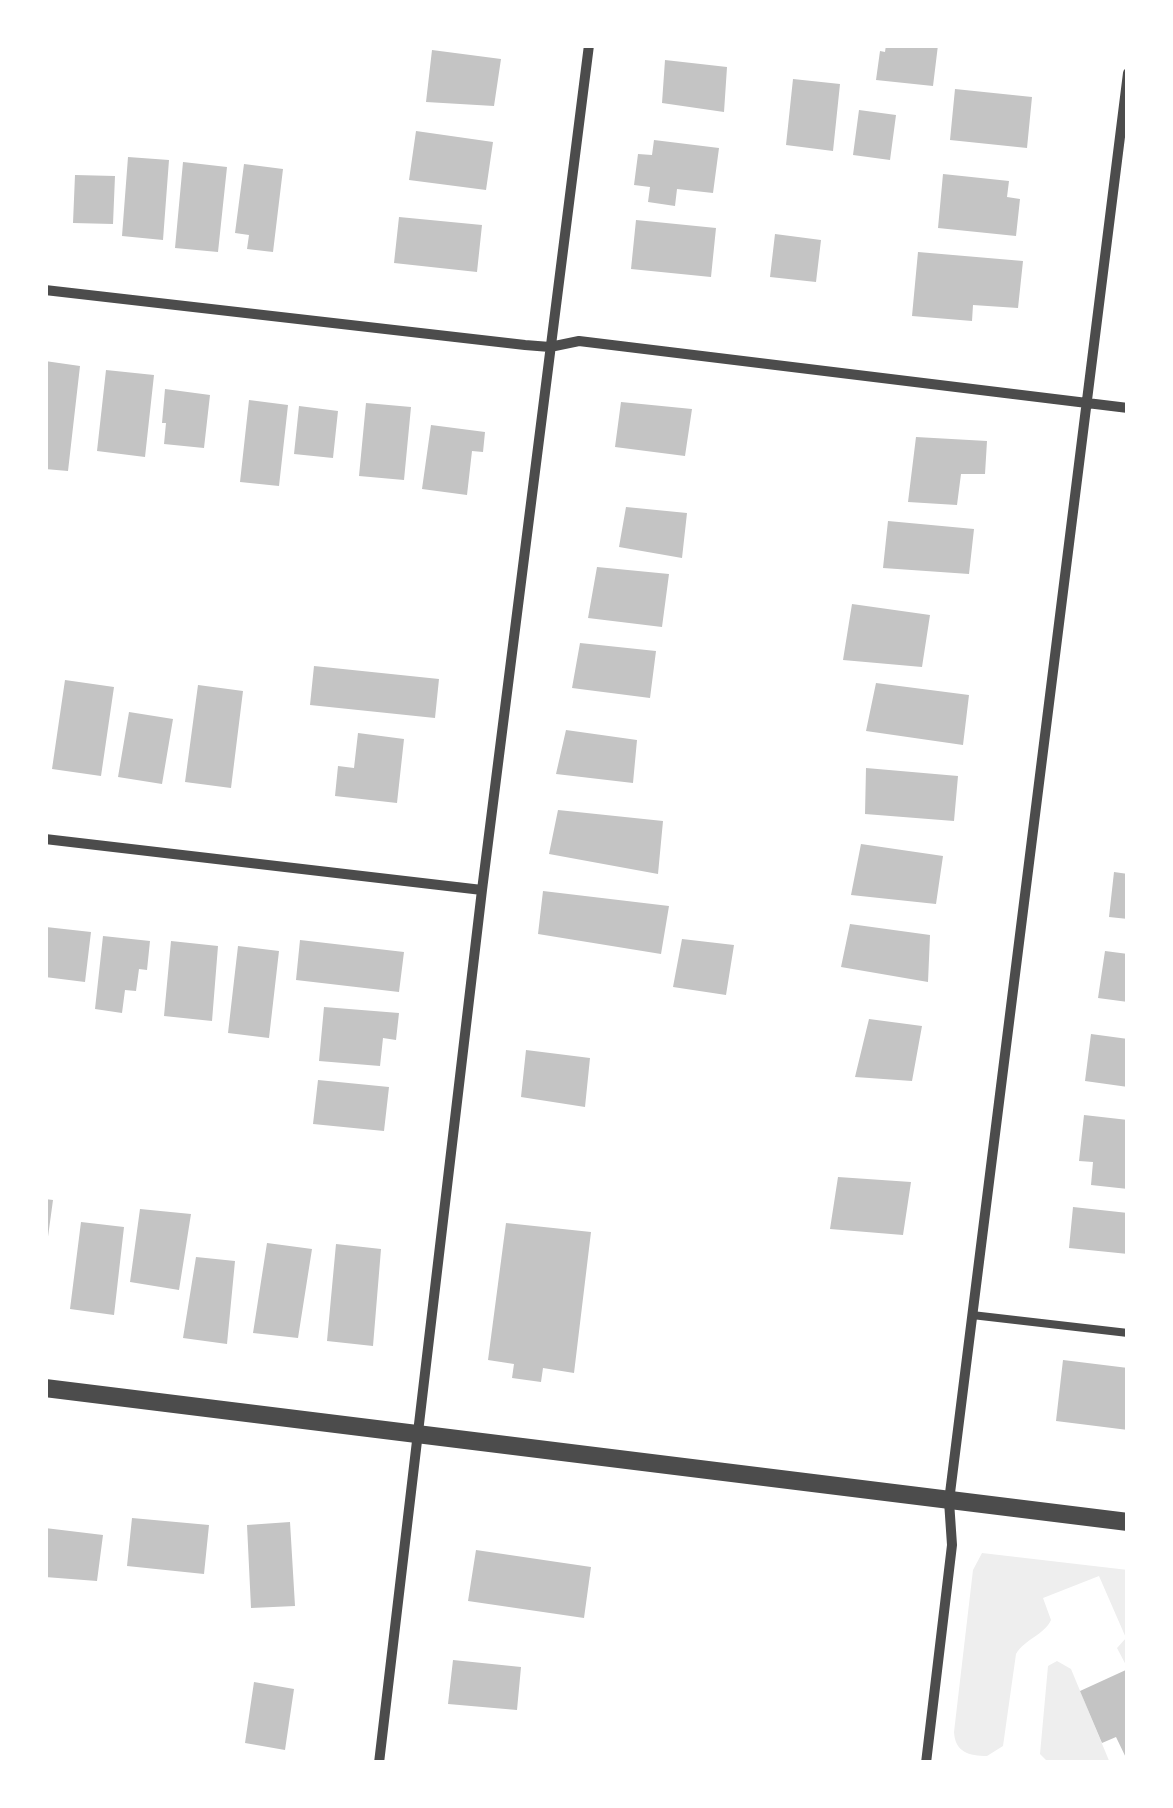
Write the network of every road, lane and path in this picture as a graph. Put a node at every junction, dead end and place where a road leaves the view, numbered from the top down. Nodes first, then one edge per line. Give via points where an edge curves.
1 (589, 45) edge
2 (1128, 73) edge
3 (45, 290) edge
4 (550, 346) junction
5 (1086, 403) junction
6 (1128, 408) edge
7 (45, 838) edge
8 (482, 890) junction
9 (972, 1315) junction
10 (1128, 1334) edge
11 (45, 1388) edge
12 (418, 1436) junction
13 (949, 1501) junction
14 (1128, 1522) edge
15 (378, 1763) edge
16 (926, 1763) edge

1 - 4 street
2 - 5 street
3 - 4 street
4 - 5 street via 579,341
4 - 8 street
5 - 6 street
5 - 9 street
7 - 8 street
8 - 12 street
9 - 10 lane
9 - 13 street
11 - 12 street
12 - 13 street
12 - 15 street
13 - 14 street
13 - 16 street via 952,1545

